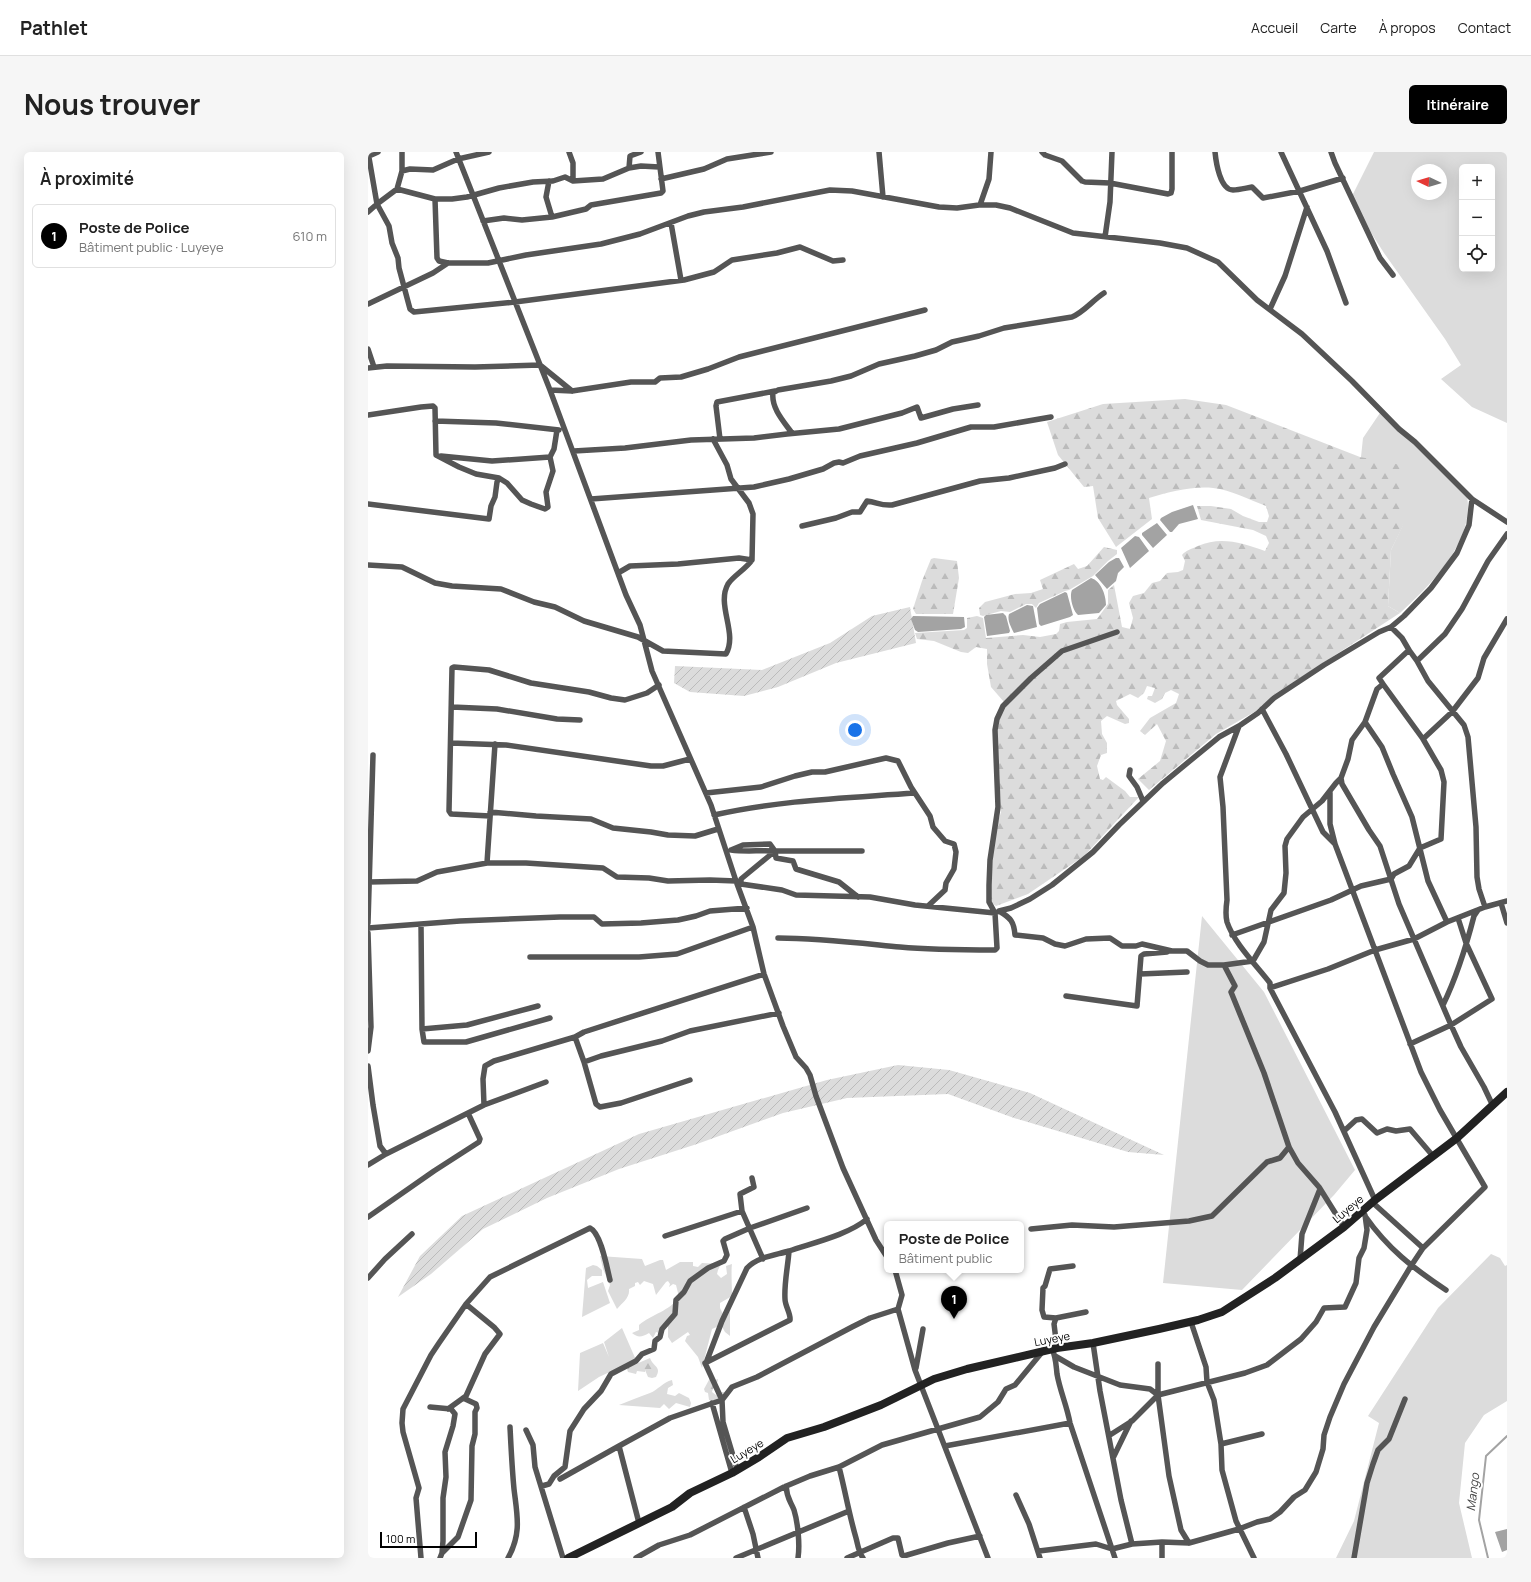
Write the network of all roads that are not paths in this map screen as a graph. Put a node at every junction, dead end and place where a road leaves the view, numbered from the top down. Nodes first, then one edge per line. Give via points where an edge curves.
1 (378, 152) edge
2 (402, 152) edge
3 (456, 152) edge
4 (489, 152) edge
5 (569, 152) edge
6 (641, 152) edge
7 (658, 152) edge
8 (771, 152) edge
9 (879, 152) edge
10 (991, 152) edge
11 (1042, 152) edge
12 (1112, 152) edge
13 (1172, 152) edge
14 (1215, 152) edge
15 (1281, 152) edge
16 (1331, 152) edge
17 (369, 154) edge
18 (458, 159) junction
19 (659, 167) junction
20 (628, 168) junction
21 (402, 171) junction
22 (1343, 178) junction
23 (572, 180) junction
24 (661, 180) junction
25 (549, 181) junction
26 (1110, 183) junction
27 (397, 189) junction
28 (1300, 191) junction
29 (472, 195) junction
30 (883, 197) junction
31 (435, 199) junction
32 (377, 204) junction
33 (980, 204) junction
34 (1307, 207) junction
35 (368, 212) edge
36 (552, 217) junction
37 (483, 221) junction
38 (671, 223) junction
39 (1105, 237) junction
40 (499, 260) junction
41 (843, 260) dead end
42 (448, 263) junction
43 (1392, 275) dead end
44 (681, 280) junction
45 (404, 287) junction
46 (1104, 293) dead end
47 (516, 302) junction
48 (1346, 303) dead end
49 (368, 304) edge
50 (1270, 309) junction
51 (925, 310) dead end
52 (368, 349) edge
53 (540, 364) junction
54 (371, 368) edge
55 (550, 390) junction
56 (572, 391) junction
57 (775, 391) junction
58 (978, 405) dead end
59 (368, 415) edge
60 (1051, 417) dead end
61 (435, 421) junction
62 (557, 430) junction
63 (565, 430) junction
64 (792, 433) junction
65 (716, 439) junction
66 (574, 451) junction
67 (439, 456) junction
68 (550, 457) junction
69 (1065, 464) dead end
70 (499, 478) junction
71 (739, 489) junction
72 (591, 499) junction
73 (1472, 499) junction
74 (368, 504) edge
75 (1507, 522) edge
76 (802, 526) dead end
77 (1507, 534) edge
78 (752, 560) junction
79 (368, 565) edge
80 (618, 573) junction
81 (1507, 619) edge
82 (1391, 626) junction
83 (1117, 632) dead end
84 (643, 639) junction
85 (1409, 650) junction
86 (1418, 661) junction
87 (1383, 684) junction
88 (659, 685) junction
89 (452, 707) junction
90 (1262, 709) junction
91 (1452, 712) junction
92 (580, 720) dead end
93 (1364, 722) junction
94 (1239, 726) junction
95 (1423, 739) junction
96 (451, 743) junction
97 (495, 744) junction
98 (373, 755) dead end
99 (690, 759) junction
100 (1130, 770) dead end
101 (1341, 778) junction
102 (1330, 792) junction
103 (706, 793) junction
104 (914, 793) junction
105 (1143, 801) junction
106 (1312, 809) junction
107 (490, 814) junction
108 (714, 815) junction
109 (718, 829) junction
110 (1335, 844) junction
111 (724, 847) junction
112 (1420, 848) junction
113 (775, 851) junction
114 (862, 851) dead end
115 (487, 863) junction
116 (1391, 879) junction
117 (369, 882) junction
118 (738, 883) junction
119 (1352, 891) junction
120 (858, 897) junction
121 (1504, 902) edge
122 (928, 906) junction
123 (747, 908) junction
124 (1482, 908) junction
125 (997, 912) junction
126 (1458, 918) junction
127 (1269, 922) junction
128 (1447, 922) junction
129 (368, 923) edge
130 (1507, 923) edge
131 (421, 924) junction
132 (753, 927) junction
133 (368, 928) edge
134 (368, 933) edge
135 (1232, 935) junction
136 (778, 938) dead end
137 (1414, 939) junction
138 (1466, 943) junction
139 (1375, 950) junction
140 (1172, 951) junction
141 (530, 957) dead end
142 (1253, 961) junction
143 (1224, 965) junction
144 (1187, 972) dead end
145 (764, 974) junction
146 (1140, 974) junction
147 (1270, 988) junction
148 (1066, 996) dead end
149 (1443, 1005) junction
150 (538, 1006) dead end
151 (779, 1013) junction
152 (550, 1018) dead end
153 (1451, 1025) junction
154 (422, 1029) junction
155 (576, 1037) junction
156 (1410, 1044) junction
157 (368, 1051) edge
158 (584, 1062) junction
159 (368, 1066) edge
160 (690, 1080) dead end
161 (546, 1082) dead end
162 (1507, 1092) edge
163 (484, 1105) junction
164 (1493, 1106) junction
165 (468, 1112) junction
166 (1344, 1131) junction
167 (1457, 1138) junction
168 (1289, 1147) junction
169 (386, 1154) junction
170 (1433, 1156) junction
171 (368, 1165) edge
172 (752, 1178) dead end
173 (1320, 1189) junction
174 (1374, 1201) junction
175 (807, 1208) dead end
176 (742, 1210) junction
177 (1364, 1213) junction
178 (368, 1217) edge
179 (866, 1219) junction
180 (1344, 1227) junction
181 (750, 1228) junction
182 (1031, 1228) dead end
183 (412, 1234) dead end
184 (665, 1236) dead end
185 (1423, 1248) junction
186 (789, 1251) junction
187 (884, 1253) edge
188 (763, 1259) junction
189 (1300, 1260) junction
190 (1073, 1266) dead end
191 (1411, 1266) junction
192 (896, 1273) edge
193 (368, 1278) edge
194 (610, 1280) dead end
195 (1446, 1290) dead end
196 (466, 1304) junction
197 (898, 1309) junction
198 (1086, 1312) dead end
199 (1056, 1318) junction
200 (1191, 1322) junction
201 (923, 1329) dead end
202 (1093, 1344) junction
203 (1055, 1351) junction
204 (1044, 1352) junction
205 (706, 1363) junction
206 (1158, 1364) dead end
207 (915, 1370) junction
208 (1099, 1376) junction
209 (1207, 1382) junction
210 (921, 1385) junction
211 (1158, 1395) junction
212 (463, 1398) junction
213 (1405, 1399) dead end
214 (722, 1400) junction
215 (712, 1403) junction
216 (430, 1407) dead end
217 (448, 1409) junction
218 (1132, 1420) junction
219 (1070, 1423) junction
220 (510, 1427) dead end
221 (526, 1430) dead end
222 (939, 1430) junction
223 (1262, 1434) dead end
224 (1110, 1435) junction
225 (1221, 1444) junction
226 (619, 1446) junction
227 (945, 1446) junction
228 (1114, 1458) junction
229 (839, 1467) junction
230 (734, 1471) junction
231 (560, 1479) dead end
232 (542, 1486) junction
233 (786, 1486) junction
234 (1016, 1496) dead end
235 (744, 1507) junction
236 (849, 1512) junction
237 (639, 1523) junction
238 (1240, 1528) junction
239 (797, 1532) junction
240 (980, 1536) junction
241 (1162, 1542) junction
242 (1189, 1543) junction
243 (1132, 1544) junction
244 (1112, 1549) junction
245 (755, 1550) junction
246 (1039, 1551) junction
247 (859, 1552) junction
248 (441, 1555) edge
249 (421, 1558) edge
250 (508, 1558) edge
251 (563, 1558) edge
252 (568, 1558) edge
253 (636, 1558) edge
254 (736, 1558) edge
255 (758, 1558) edge
256 (798, 1558) edge
257 (847, 1558) edge
258 (863, 1558) edge
259 (988, 1558) edge
260 (1040, 1558) edge
261 (1115, 1558) edge
262 (1162, 1558) edge
263 (1254, 1558) edge
264 (1354, 1558) edge

1 - 17 street
2 - 21 street
3 - 18 street
4 - 18 street
5 - 23 street via 573,163
6 - 20 street via 630,156
7 - 19 street
8 - 24 street via 727,159 704,169
9 - 30 street
10 - 33 street via 989,179
11 - 26 street via 1062,161 1082,181
12 - 26 street
13 - 26 street via 1171,193
14 - 28 street via 1219,174 1228,189 1252,187 1263,198
15 - 28 street
16 - 22 street
17 - 32 street
18 - 21 street via 434,170
18 - 29 street
19 - 20 street
19 - 24 street
20 - 23 street via 603,179
21 - 27 street
22 - 28 street
22 - 43 street via 1380,258
23 - 25 street via 565,177
24 - 36 street via 661,193 591,205 586,209
25 - 29 street via 517,184
25 - 36 street via 546,197
26 - 39 street
27 - 31 street
27 - 32 street
28 - 34 street
29 - 31 street via 463,198
29 - 37 street
30 - 33 street via 950,208
30 - 38 street via 830,190 704,212
31 - 42 street via 437,258
32 - 35 street
32 - 45 street via 389,226
33 - 39 street via 996,204 1010,208 1072,233
34 - 48 street
34 - 50 street via 1285,276
36 - 37 street
37 - 40 street
38 - 40 street via 601,244
38 - 44 street
39 - 50 street via 1160,243 1196,252 1218,262 1257,300
40 - 42 street via 488,263
40 - 47 street
41 - 44 street via 833,261 800,247 732,260 714,272
42 - 45 street via 433,274
44 - 47 street
45 - 47 street via 410,309 414,312
45 - 49 street
46 - 57 street via 1072,317 1004,328 952,342 936,350 878,364 850,376
47 - 53 street
50 - 73 street via 1302,334 1352,380
51 - 56 street via 738,357 708,370 681,377
52 - 54 street
53 - 54 street
53 - 55 street
53 - 56 street
55 - 56 street
55 - 63 street
57 - 64 street via 772,398 776,409
57 - 65 street via 718,402
58 - 64 street via 921,418 917,407 839,429
59 - 61 street via 433,406
60 - 71 street via 994,427 971,427 860,456 843,463 834,463 789,479
61 - 62 street via 496,423
61 - 67 street via 435,450 436,456
62 - 63 street
62 - 68 street
63 - 66 street
64 - 65 street
65 - 66 street
65 - 71 street via 731,479
66 - 72 street
67 - 68 street via 492,461
67 - 70 street via 476,474
68 - 70 street via 553,471 546,492 548,508 522,500
69 - 76 street via 1009,478 980,481 892,505 882,506 867,501 860,512
70 - 74 street via 489,519
71 - 72 street
71 - 78 street via 753,514
72 - 80 street
73 - 75 street
73 - 82 street via 1469,525 1457,553 1431,588
77 - 86 street via 1445,634
78 - 80 street via 739,558 630,566
78 - 84 street via 728,584 725,604 729,642 726,654 663,651
79 - 84 street via 402,567 446,585 500,589
80 - 84 street via 640,625
81 - 91 street via 1484,658 1478,678
82 - 85 street
82 - 90 street via 1324,665 1274,698
83 - 125 street via 1062,651 1030,678 1003,706 997,719 995,730 998,807 990,860 989,902
84 - 88 street via 652,671
85 - 86 street
85 - 87 street via 1380,678
86 - 91 street via 1428,681
87 - 93 street via 1377,689
87 - 95 street
88 - 89 street via 647,693 625,700 531,683 489,670 454,667 451,671
88 - 99 street
89 - 92 street via 497,709 557,719
89 - 96 street
90 - 94 street
90 - 106 street
91 - 95 street
91 - 124 street via 1464,725 1468,736 1476,827 1477,877
93 - 101 street via 1352,740
93 - 112 street via 1382,747 1412,817
94 - 105 street via 1219,737
94 - 135 street via 1220,777 1227,900 1225,914
95 - 112 street via 1441,770 1444,782 1442,838
96 - 97 street
96 - 107 street via 449,811 452,814
97 - 99 street via 651,766 663,766
97 - 107 street
98 - 117 street
99 - 103 street
100 - 105 street via 1129,776
101 - 102 street
101 - 116 street via 1342,784 1380,846
102 - 106 street
102 - 110 street via 1330,824
103 - 104 street via 761,787 812,772 825,772 886,758 898,761
103 - 108 street
104 - 108 street via 796,802
104 - 122 street via 930,816 933,827 945,841 954,844 956,852 954,869 944,890
105 - 125 street via 1094,852 1052,885 1030,899
106 - 110 street via 1323,832
106 - 127 street via 1287,839 1284,893 1273,906
107 - 109 street via 591,819 613,828 668,835 695,836
107 - 115 street
108 - 109 street
109 - 111 street
110 - 119 street
111 - 113 street via 744,852
111 - 118 street
112 - 116 street via 1409,866 1394,874
112 - 128 street via 1428,881
113 - 114 street
113 - 118 street
113 - 120 street via 776,858 793,861 796,869 839,882
115 - 117 street via 437,872 417,881
115 - 118 street via 604,868 616,877
116 - 119 street via 1361,886
116 - 137 street
117 - 129 street
118 - 120 street via 782,890 796,895
118 - 123 street
119 - 127 street
119 - 139 street
120 - 122 street
121 - 124 street
121 - 130 street
122 - 125 street
123 - 131 street via 710,911 678,920 627,924 602,924 594,918 560,917
123 - 132 street
124 - 126 street
124 - 138 street via 1474,916
125 - 136 street via 995,950 913,948 807,938
125 - 140 street via 1006,914 1014,924 1015,935 1042,938 1055,944 1065,946 1086,939 1107,938 1122,946 1142,944
126 - 128 street
126 - 138 street
127 - 135 street
127 - 142 street via 1263,946
128 - 137 street
131 - 133 street
131 - 154 street
132 - 141 street via 677,954 639,957
132 - 145 street
134 - 157 street via 371,1027
135 - 142 street
137 - 139 street
137 - 149 street
138 - 149 street
138 - 153 street via 1492,999
139 - 147 street
139 - 156 street
140 - 143 street via 1189,952 1205,964
140 - 146 street via 1142,954
142 - 143 street
142 - 147 street via 1270,983
143 - 168 street via 1235,986 1231,992 1264,1073
144 - 146 street
145 - 151 street
145 - 155 street via 584,1032
146 - 148 street via 1137,1007
147 - 166 street
149 - 153 street
150 - 154 street via 467,1025
151 - 158 street via 690,1032
151 - 179 street via 796,1057 810,1075 836,1149
152 - 154 street via 466,1042 424,1042
153 - 156 street
153 - 164 street
155 - 158 street
155 - 163 street via 494,1061 485,1066
156 - 167 street via 1440,1110
158 - 160 street via 596,1104 600,1107 621,1103
159 - 169 street via 380,1146
161 - 163 street
162 - 164 street, Luyeye
163 - 165 street
164 - 167 street, Luyeye
165 - 169 street
165 - 178 street via 480,1142
166 - 170 street via 1356,1120 1362,1119 1377,1133 1387,1129 1396,1132 1410,1129
166 - 174 street
167 - 170 street, Luyeye
167 - 185 street via 1485,1187
168 - 173 street via 1298,1163
168 - 182 street via 1280,1158 1267,1162 1212,1216 1190,1221 1114,1227 1072,1225
169 - 171 street
170 - 174 street, Luyeye
172 - 176 street via 754,1187 740,1194
173 - 180 street
173 - 189 street via 1302,1234
174 - 177 street, Luyeye
174 - 185 street
175 - 181 street
176 - 181 street
176 - 184 street
177 - 180 street, Luyeye
177 - 191 street via 1378,1234
177 - 209 street via 1364,1248 1359,1258 1356,1283 1345,1307 1324,1308 1301,1339 1267,1365
179 - 186 street via 861,1224 835,1235
179 - 187 street
180 - 189 street, Luyeye
181 - 188 street
181 - 232 street via 725,1239 723,1241 728,1255 726,1258 690,1281 676,1300 675,1314 662,1328 654,1349 611,1374 570,1431 564,1468 549,1484
183 - 193 street
185 - 191 street
186 - 188 street
186 - 205 street via 785,1298 790,1320
188 - 205 street via 747,1268
189 - 200 street, Luyeye via 1222,1312
190 - 199 street via 1050,1269 1046,1286 1043,1288 1044,1317
191 - 195 street
191 - 238 street via 1374,1327 1344,1384 1326,1429 1316,1472 1305,1490 1270,1519
192 - 197 street via 902,1295
194 - 196 street via 602,1249 594,1230 590,1228 490,1277
196 - 212 street via 500,1334 485,1354
196 - 249 street via 431,1355 403,1409 402,1426 419,1488 416,1498
197 - 207 street
197 - 214 street via 870,1318 757,1377 732,1387
198 - 199 street
199 - 203 street
200 - 202 street, Luyeye
200 - 209 street via 1206,1367
201 - 207 street
202 - 203 street, Luyeye
202 - 208 street
203 - 204 street, Luyeye
203 - 208 street via 1074,1367
203 - 219 street via 1057,1375
204 - 210 street, Luyeye via 967,1369
204 - 222 street via 1015,1385 1006,1389 998,1402 980,1417
205 - 214 street
206 - 211 street
207 - 210 street
208 - 211 street via 1120,1385 1150,1389
208 - 224 street
209 - 211 street
209 - 225 street via 1214,1400
210 - 222 street
210 - 230 street, Luyeye via 824,1427 787,1438
211 - 218 street
211 - 242 street via 1169,1476 1181,1530
212 - 217 street
212 - 248 street via 476,1404 477,1408 472,1446 471,1500 458,1535
213 - 264 street via 1389,1439 1378,1450 1373,1464
214 - 215 street
214 - 230 street via 723,1422
215 - 226 street via 670,1418
215 - 230 street
216 - 217 street
217 - 248 street via 455,1414 445,1452
218 - 224 street
218 - 228 street
219 - 227 street
219 - 244 street
220 - 250 street via 518,1515 517,1534
221 - 232 street via 534,1445 535,1467
222 - 227 street
222 - 229 street via 882,1445
223 - 225 street
224 - 228 street
225 - 238 street via 1222,1470
226 - 231 street
226 - 237 street
227 - 240 street
228 - 243 street
229 - 233 street
229 - 236 street
230 - 237 street, Luyeye
232 - 251 street
233 - 235 street
233 - 239 street
234 - 246 street
235 - 245 street via 753,1534
235 - 253 street via 690,1535 659,1545
236 - 239 street
236 - 247 street
237 - 252 street, Luyeye
238 - 242 street
238 - 263 street
239 - 245 street
239 - 256 street via 800,1547
240 - 247 street via 904,1556 898,1538
240 - 259 street
241 - 242 street
241 - 243 street
241 - 262 street
243 - 244 street
244 - 246 street via 1096,1544
244 - 261 street
245 - 254 street
245 - 255 street
246 - 260 street
247 - 257 street
247 - 258 street

